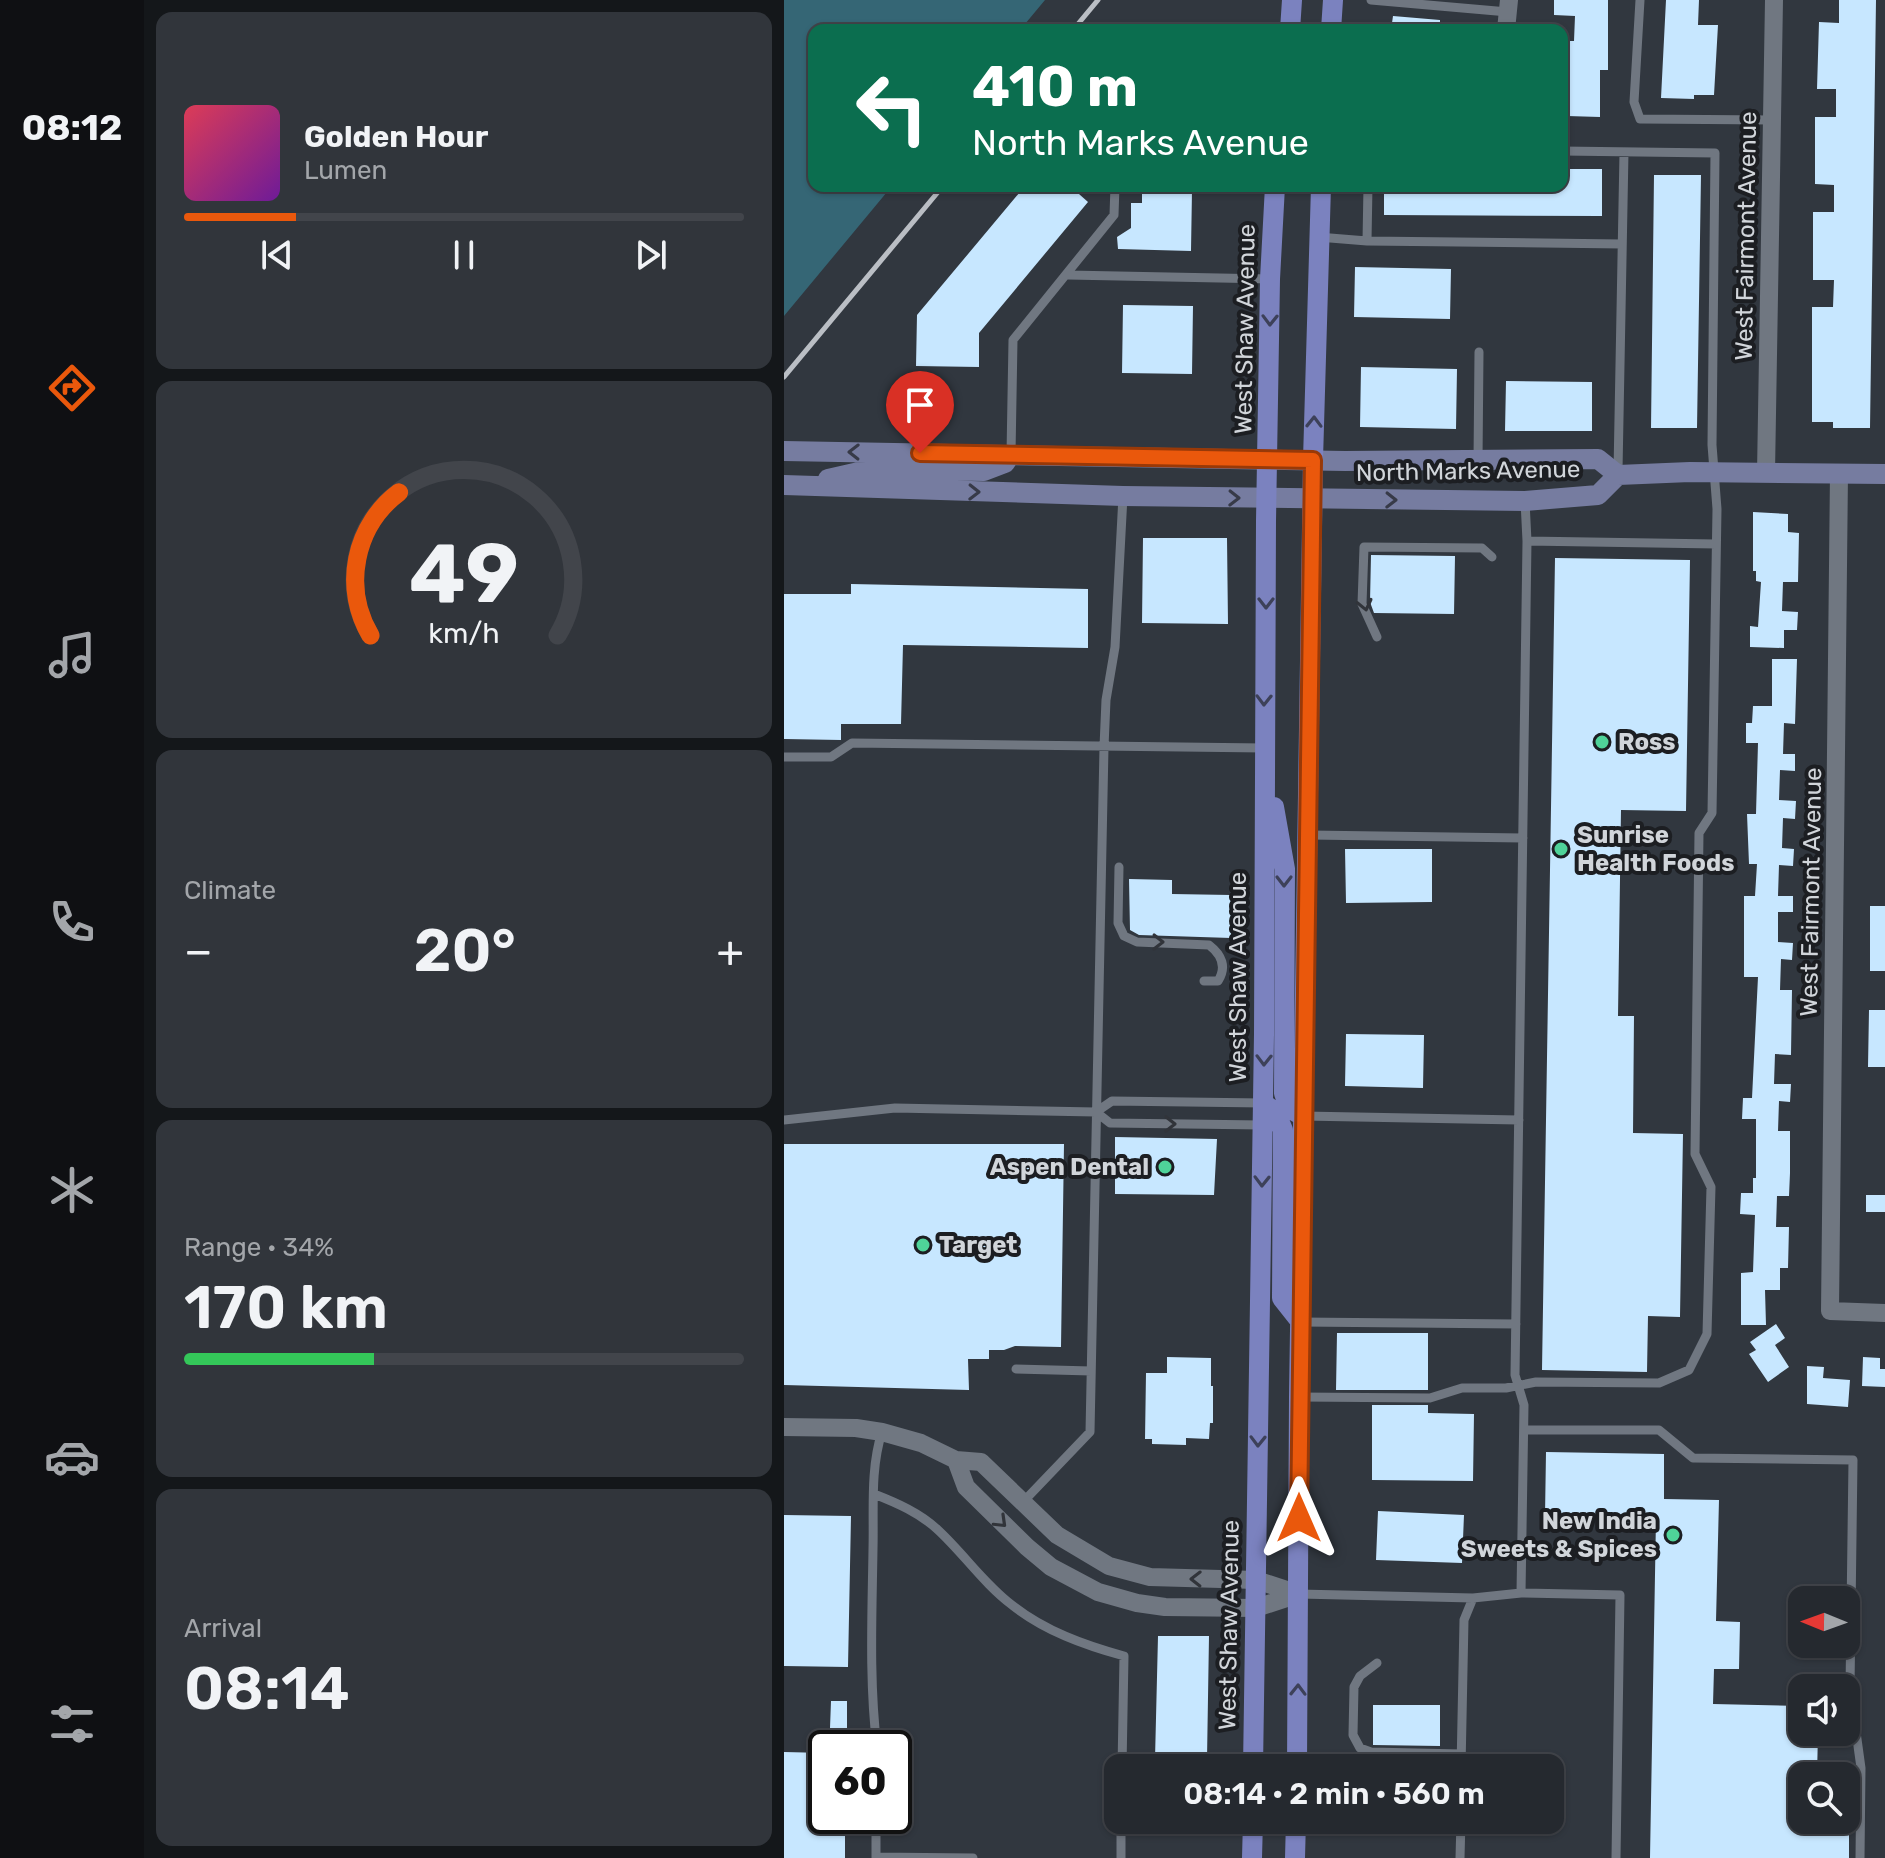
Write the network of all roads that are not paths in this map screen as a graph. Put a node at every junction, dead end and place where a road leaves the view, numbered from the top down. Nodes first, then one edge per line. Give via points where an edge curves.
1 (1292, 0) edge
2 (1333, 0) edge
3 (1371, 0) edge
4 (1640, 0) edge
5 (1774, 0) edge
6 (1508, 14) edge
7 (1290, 24) edge
8 (1331, 24) edge
9 (1772, 120) junction
10 (1568, 151) edge
11 (1624, 152) junction
12 (1115, 192) edge
13 (1275, 192) edge
14 (1321, 192) edge
15 (1368, 192) edge
16 (1318, 237) junction
17 (1367, 241) junction
18 (1622, 244) junction
19 (1068, 275) junction
20 (1270, 279) junction
21 (1479, 352) dead end
22 (784, 451) edge
23 (1011, 454) junction
24 (1268, 459) junction
25 (1313, 460) junction
26 (1478, 461) junction
27 (1714, 472) junction
28 (1766, 473) junction
29 (1839, 473) junction
30 (1885, 474) edge
31 (1618, 475) junction
32 (790, 485) edge
33 (1123, 496) junction
34 (1267, 499) junction
35 (1313, 500) junction
36 (1525, 501) junction
37 (1527, 541) junction
38 (1716, 544) junction
39 (1492, 557) dead end
40 (1377, 637) dead end
41 (1104, 747) junction
42 (1264, 748) junction
43 (784, 757) edge
44 (1309, 835) junction
45 (1523, 838) junction
46 (1119, 867) dead end
47 (1204, 981) dead end
48 (1263, 1103) junction
49 (1096, 1112) junction
50 (1303, 1116) junction
51 (784, 1120) edge
52 (1519, 1120) junction
53 (1262, 1125) junction
54 (1885, 1313) edge
55 (1301, 1322) junction
56 (1516, 1324) junction
57 (1016, 1369) dead end
58 (1091, 1371) junction
59 (1518, 1386) junction
60 (1299, 1397) junction
61 (784, 1427) edge
62 (1524, 1430) junction
63 (882, 1432) junction
64 (956, 1460) junction
65 (874, 1494) junction
66 (1023, 1502) junction
67 (1256, 1580) junction
68 (1521, 1593) junction
69 (1299, 1594) junction
70 (1473, 1598) junction
71 (1256, 1608) junction
72 (1377, 1663) dead end
73 (875, 1730) edge
74 (1122, 1754) edge
75 (1253, 1754) edge
76 (1297, 1754) edge
77 (1462, 1754) joint
78 (876, 1834) edge
79 (1121, 1834) edge
80 (1253, 1834) edge
81 (1296, 1834) edge
82 (1461, 1834) edge
83 (876, 1858) edge
84 (973, 1858) edge
85 (1121, 1858) edge
86 (1252, 1858) edge
87 (1295, 1858) edge
88 (1460, 1858) edge
89 (1616, 1858) edge
90 (1860, 1858) edge

1 - 7 main road
2 - 8 main road
3 - 6 lane
4 - 9 lane via 1634,102 1640,119
5 - 9 street, West Fairmont Avenue
9 - 28 street, West Fairmont Avenue
10 - 11 lane
11 - 18 lane
11 - 27 lane via 1715,153
12 - 19 lane via 1114,215
13 - 20 main road, West Shaw Avenue
14 - 16 main road
15 - 17 lane
16 - 17 lane
25 -> 16 main road
17 - 18 lane
18 - 31 lane
19 - 20 lane
19 - 23 lane via 1013,340
20 -> 24 main road, West Shaw Avenue
21 - 26 lane
23 -> 22 main road, North Marks Avenue
23 - 24 main road, North Marks Avenue
23 - 32 main road via 1005,463 984,471 872,469
24 - 25 main road, North Marks Avenue
24 - 34 main road, West Shaw Avenue
25 - 26 main road, North Marks Avenue
25 - 35 main road
26 - 31 main road, North Marks Avenue via 1598,459
27 - 28 main road, North Marks Avenue
27 - 31 main road, North Marks Avenue
27 - 38 lane
28 - 29 main road, North Marks Avenue
29 - 30 main road, North Marks Avenue
29 - 54 street, West Fairmont Avenue via 1830,1311
31 - 36 main road, North Marks Avenue via 1598,495
32 -> 33 main road, North Marks Avenue
33 -> 34 main road, North Marks Avenue
33 - 41 lane
34 - 35 main road, North Marks Avenue
34 -> 42 main road, West Shaw Avenue
35 -> 36 main road, North Marks Avenue
35 - 44 main road
36 - 37 lane
37 - 38 lane
37 - 45 lane
38 - 59 lane via 1712,813 1699,833 1695,1154 1711,1187 1707,1334 1689,1370 1659,1383
39 -> 40 lane via 1482,548 1364,547 1362,604
41 - 42 lane
41 - 43 lane via 852,743 831,757
41 - 49 lane
42 -> 48 main road, West Shaw Avenue
42 -> 50 main road via 1285,869 1284,1093 1289,1108
44 - 45 lane
44 - 50 main road
45 - 52 lane
46 -> 47 lane via 1118,923 1124,936 1137,942 1209,945 1224,968 1218,981
48 - 49 lane via 1112,1101
48 - 53 main road, West Shaw Avenue
48 - 55 main road via 1276,1113 1283,1130 1282,1298
49 - 51 lane via 895,1108
49 -> 53 lane via 1110,1123
49 - 58 lane
50 - 52 lane
50 - 55 main road
52 - 56 lane
53 -> 67 main road, West Shaw Avenue
55 - 56 lane
55 - 60 main road
56 - 59 lane
57 - 58 lane
58 - 66 lane via 1090,1432
59 - 60 lane via 1462,1388 1430,1398
59 - 62 lane
60 - 69 main road
61 - 63 street
62 - 68 lane
62 - 90 lane via 1659,1430 1693,1458 1853,1460 1850,1688 1861,1768
63 - 64 street
63 - 65 lane
64 - 66 street via 981,1462
64 -> 71 street via 966,1487 1033,1553 1079,1584 1165,1607
65 - 73 lane
65 - 74 lane via 906,1507 937,1529 1023,1613 1063,1636 1124,1656
67 -> 66 street via 1150,1577 1109,1566 1057,1535
67 - 69 street
67 - 71 main road, West Shaw Avenue
68 - 70 lane
68 - 89 lane via 1620,1595
69 - 70 lane
69 - 71 street
76 -> 69 main road
70 - 77 lane via 1464,1620
71 - 75 main road, West Shaw Avenue
72 - 77 lane via 1354,1687 1353,1735 1360,1748
78 - 83 lane
79 - 85 lane
80 - 86 main road
81 - 87 main road
82 - 88 lane
83 - 84 lane

